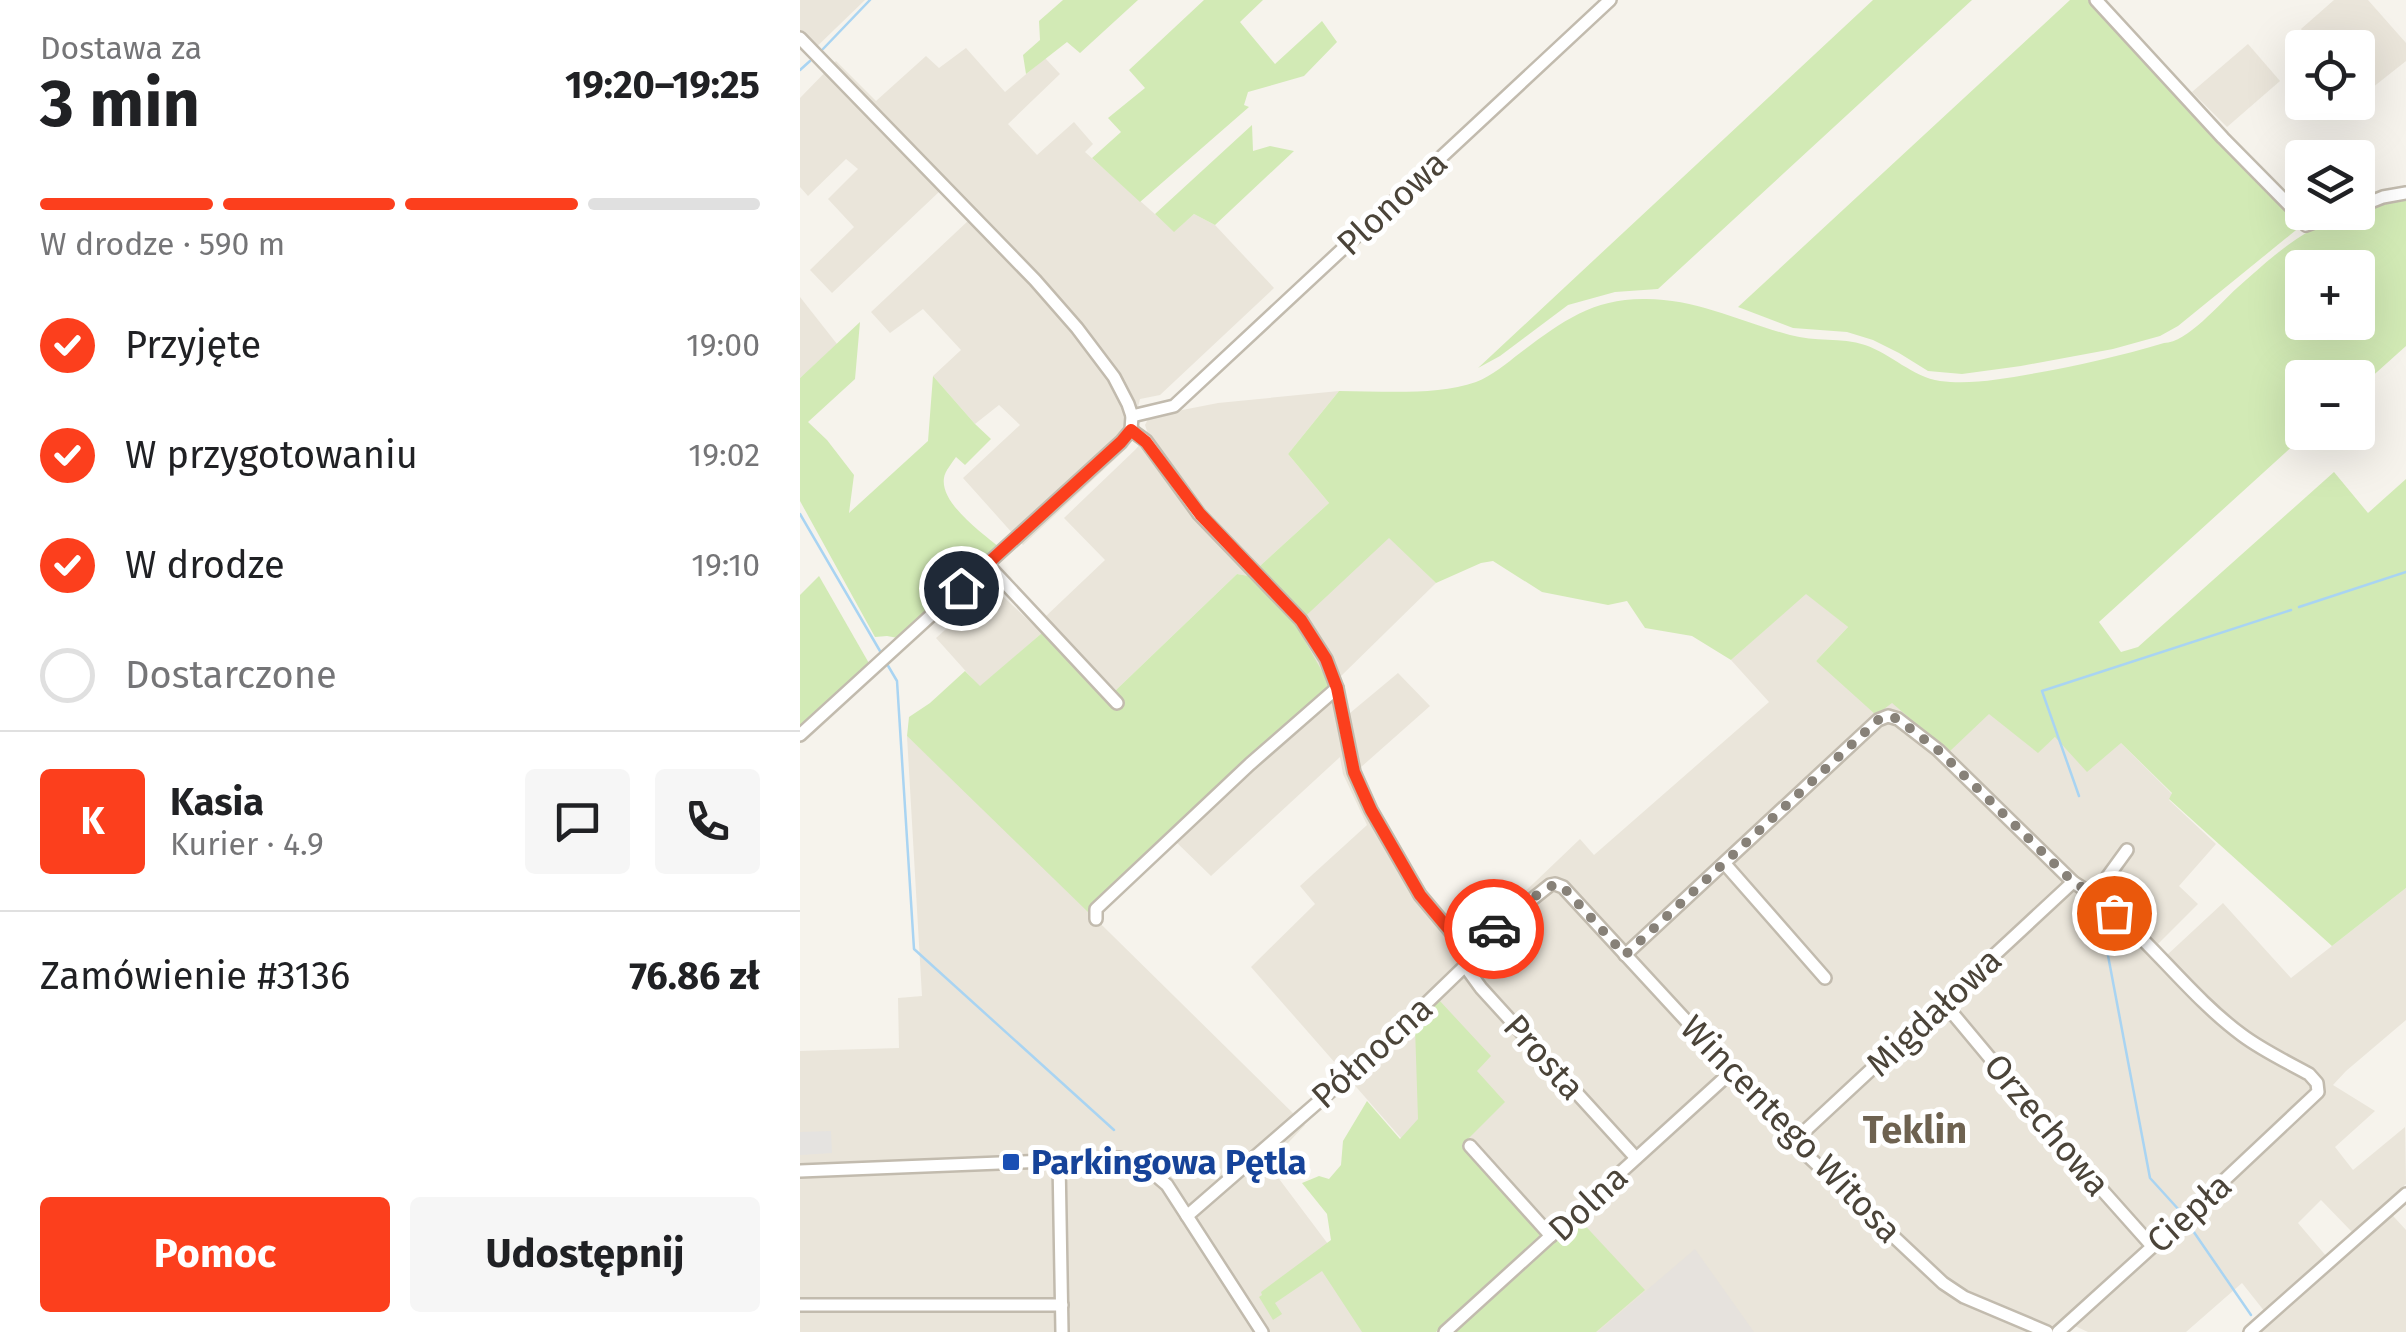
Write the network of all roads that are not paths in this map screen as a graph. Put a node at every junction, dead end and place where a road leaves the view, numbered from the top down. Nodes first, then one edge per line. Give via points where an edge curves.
1 (1610, 0) edge
2 (2096, 0) edge
3 (800, 38) edge
4 (2406, 193) edge
5 (2375, 200) edge
6 (2285, 201) edge
7 (1132, 423) junction
8 (987, 564) junction
9 (1337, 688) junction
10 (1117, 703) dead end
11 (802, 728) edge
12 (2126, 850) dead end
13 (1725, 864) junction
14 (2073, 882) junction
15 (2092, 893) junction
16 (1096, 919) dead end
17 (1467, 951) junction
18 (1625, 955) junction
19 (1464, 966) junction
20 (1825, 978) dead end
21 (1944, 1003) junction
22 (1730, 1074) junction
23 (1793, 1142) junction
24 (1470, 1146) dead end
25 (1636, 1158) junction
26 (1059, 1160) junction
27 (800, 1171) edge
28 (2406, 1194) edge
29 (1188, 1216) junction
30 (1551, 1236) junction
31 (2152, 1246) junction
32 (1062, 1304) junction
33 (800, 1305) edge
34 (1062, 1332) edge
35 (1262, 1332) edge
36 (1445, 1332) edge
37 (2047, 1332) edge
38 (2058, 1332) edge
39 (2250, 1332) edge

1 - 7 street, Plonowa via 1174,406
2 - 6 street
3 - 7 street via 1077,328 1114,377
4 - 5 street
7 - 8 street via 1121,442
7 - 9 street via 1200,514 1301,620
8 - 10 street
8 - 11 street
9 - 16 street via 1096,909
9 - 17 street via 1354,772 1371,810 1420,895
12 - 15 street
13 - 14 street via 1888,716 1938,750
13 - 18 street
13 - 20 street
14 - 15 street
14 - 21 street, Migdałowa
15 - 31 street, Ciepła via 2242,1036 2317,1083 2318,1092
17 - 18 street, Wincentego Witosa via 1532,898 1559,886
17 - 19 street
18 - 22 street, Wincentego Witosa
19 - 25 street, Prosta
19 - 29 street, Północna
21 - 23 street, Migdałowa
21 - 31 street, Orzechowa
22 - 23 street, Wincentego Witosa
22 - 25 street, Dolna
23 - 37 street, Wincentego Witosa via 1943,1283
24 - 30 street
25 - 30 street, Dolna
26 - 27 street
26 - 29 street via 1120,1158 1146,1167
26 - 32 street
28 - 39 street
29 - 35 street
30 - 36 street, Dolna
31 - 38 street, Ciepła
32 - 33 street
32 - 34 street

